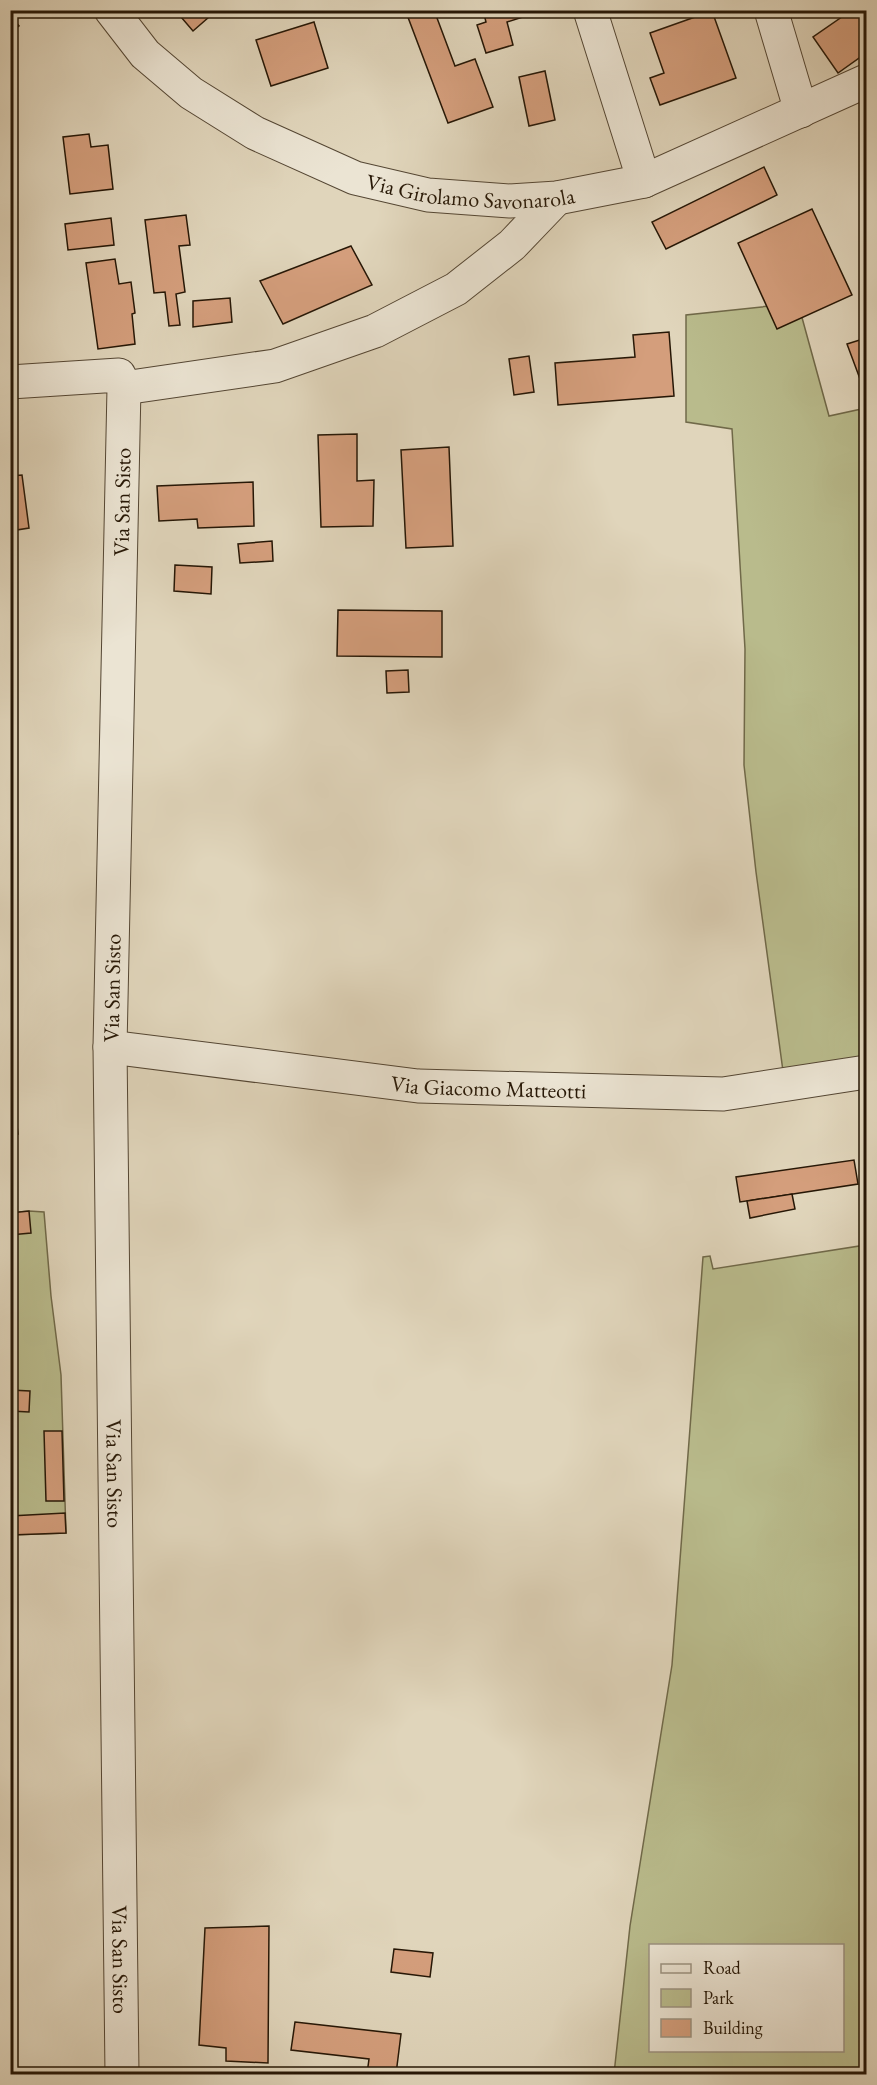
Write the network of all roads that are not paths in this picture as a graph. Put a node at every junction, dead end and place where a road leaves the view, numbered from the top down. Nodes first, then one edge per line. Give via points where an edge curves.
1 (111, 10) edge
2 (590, 10) edge
3 (771, 10) edge
4 (867, 81) edge
5 (801, 111) junction
6 (644, 181) junction
7 (557, 198) junction
8 (10, 382) edge
9 (124, 388) junction
10 (111, 1047) junction
11 (867, 1072) edge
12 (122, 2074) edge

1 - 7 street, Via Girolamo Savonarola via 145,54 191,93 255,133 355,178 428,195 510,201
2 - 6 street
3 - 5 street
4 - 5 street, Via Girolamo Savonarola
5 - 6 street, Via Girolamo Savonarola
6 - 7 street, Via Girolamo Savonarola
7 - 9 street via 512,244 456,290 375,331 275,366
8 - 9 street via 119,375
9 - 10 street, Via San Sisto
10 - 11 street, Via Giacomo Matteotti via 418,1086 723,1094
10 - 12 street, Via San Sisto

